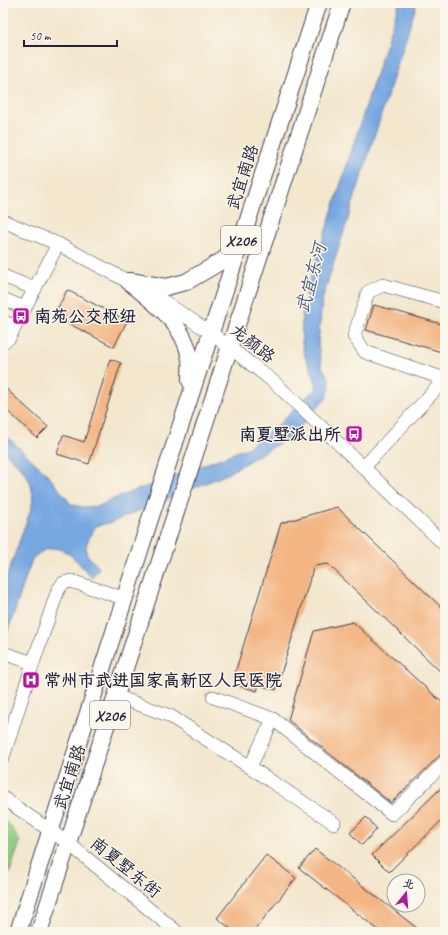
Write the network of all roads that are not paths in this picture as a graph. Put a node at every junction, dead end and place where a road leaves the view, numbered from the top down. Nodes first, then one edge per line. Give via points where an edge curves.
1 (319, 3) edge
2 (342, 3) edge
3 (3, 221) edge
4 (244, 231) junction
5 (58, 244) junction
6 (3, 276) edge
7 (128, 281) junction
8 (35, 289) junction
9 (3, 299) edge
10 (445, 302) edge
11 (25, 308) junction
12 (9, 324) edge
13 (211, 333) junction
14 (3, 342) edge
15 (229, 347) junction
16 (445, 379) edge
17 (190, 396) junction
18 (364, 467) junction
19 (445, 544) edge
20 (126, 599) junction
21 (3, 653) edge
22 (33, 663) junction
23 (116, 696) junction
24 (213, 697) dead end
25 (273, 719) junction
26 (3, 757) edge
27 (445, 762) edge
28 (250, 767) junction
29 (3, 798) edge
30 (334, 823) dead end
31 (51, 830) junction
32 (68, 843) junction
33 (18, 932) edge
34 (40, 932) edge
35 (177, 932) edge

1 - 4 main road, 武宜南路 / X206
2 - 15 main road, X206
3 - 5 street, 龙颜路
4 - 7 main road via 225,259 186,282 166,287
4 - 13 main road, 武宜南路 / X206
5 - 7 street, 龙颜路
5 - 8 street
6 - 8 street
7 - 13 street, 龙颜路
7 - 17 main road via 163,309 182,334 190,359
8 - 11 street
9 - 11 street
10 - 16 street via 383,285 368,292 354,336 365,352
11 - 12 street
12 - 14 street via 9,338
13 - 15 street, 龙颜路
13 - 17 main road, 武宜南路 / X206
15 - 18 street, 龙颜路 via 274,382
15 - 23 main road, 武宜南路 / X206
16 - 18 street
17 - 20 main road, 武宜南路 / X206
18 - 19 street, 龙颜路
20 - 22 street via 70,581 63,583 58,590
20 - 31 main road, 武宜南路 / X206
21 - 22 street
22 - 26 street
23 - 28 street via 170,716
23 - 32 main road, 武宜南路 / X206
24 - 25 street
25 - 27 street via 392,814
25 - 28 street
28 - 30 street
29 - 31 street, 南夏墅东街
31 - 32 street, 南夏墅东街
31 - 33 main road, 武宜南路 / X206
32 - 34 main road, 武宜南路 / X206
32 - 35 street, 南夏墅东街

